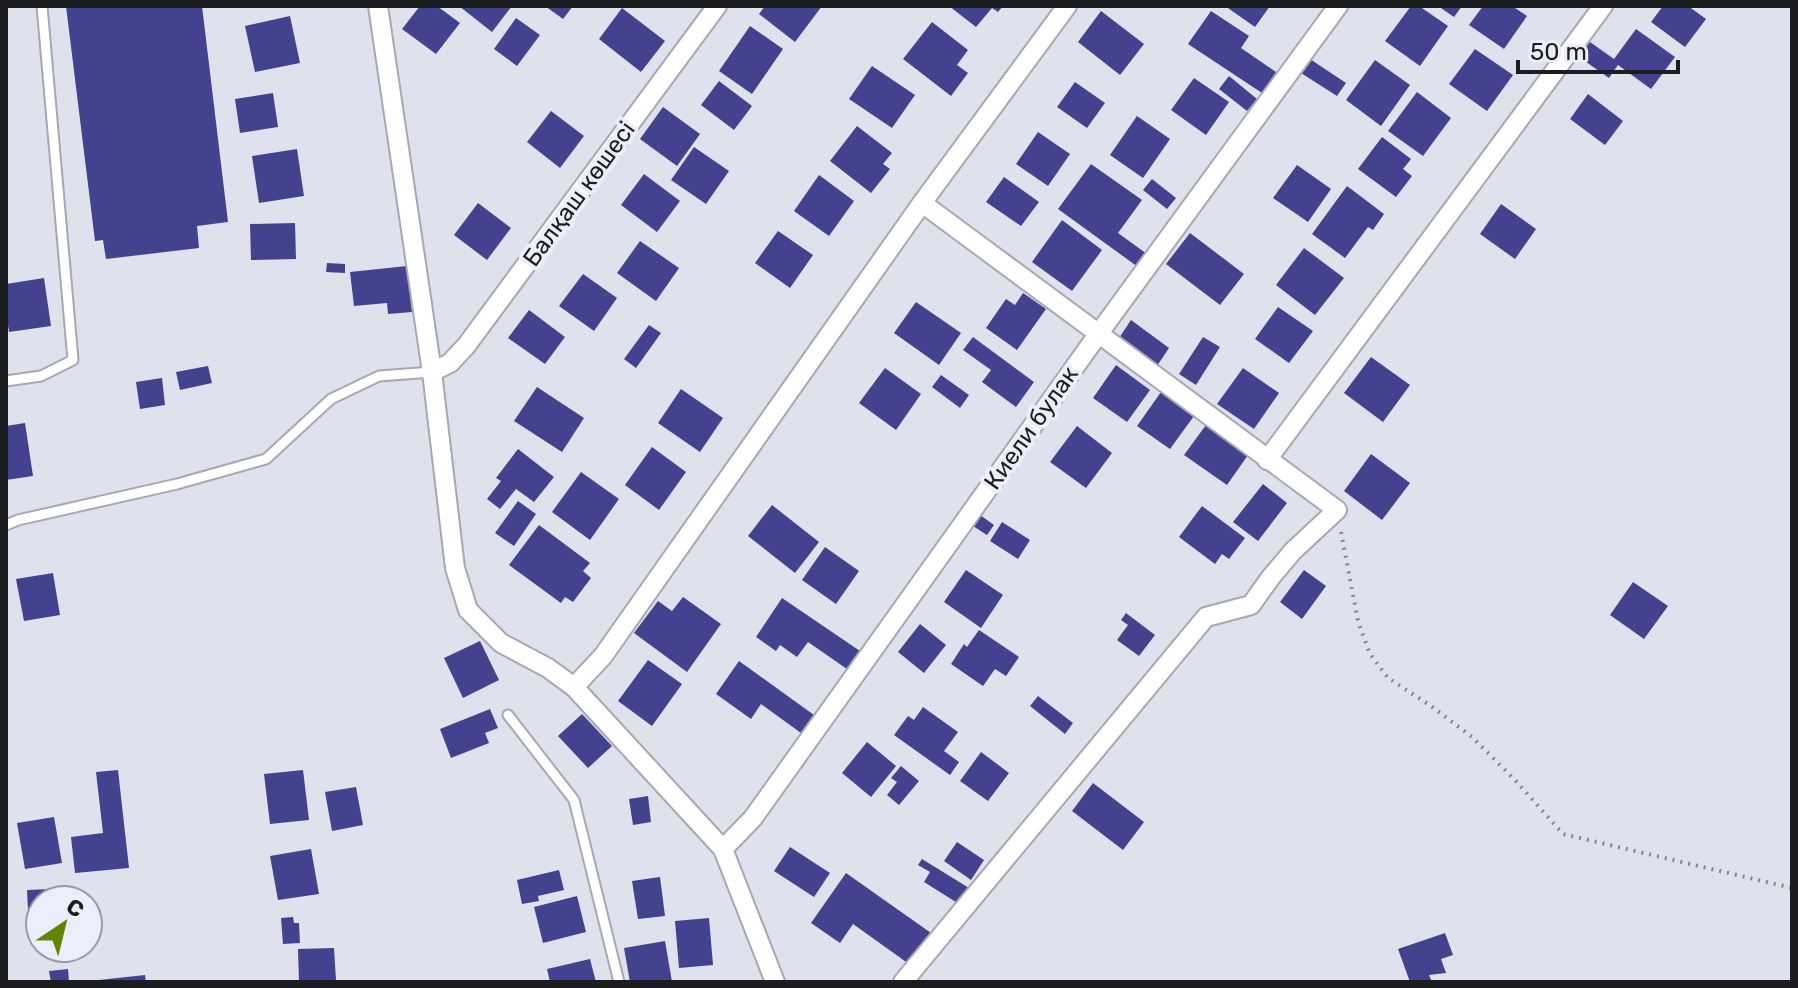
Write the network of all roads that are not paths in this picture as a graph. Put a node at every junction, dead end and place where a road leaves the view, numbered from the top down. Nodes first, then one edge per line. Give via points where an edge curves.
1 (42, 6) edge
2 (378, 6) edge
3 (717, 6) edge
4 (1067, 6) edge
5 (1338, 6) edge
6 (1603, 6) edge
7 (922, 203) junction
8 (1099, 333) junction
9 (432, 372) junction
10 (6, 381) edge
11 (1267, 460) junction
12 (6, 525) edge
13 (574, 687) junction
14 (508, 715) dead end
15 (723, 849) junction
16 (619, 982) edge
17 (775, 982) edge
18 (903, 982) edge

1 - 10 lane via 73,360 41,376
2 - 9 street
3 - 9 street, Балқаш көшесі via 466,346
4 - 7 street
5 - 8 street, Киели булак
6 - 11 street
7 - 8 street
7 - 13 street via 603,656
8 - 11 street
8 - 15 street, Киели булак via 753,818
9 - 12 lane via 379,376 331,399 266,459
9 - 13 street via 455,568 468,610 501,643
11 - 18 street via 1337,510 1293,551 1251,605 1206,617
13 - 15 street
14 - 16 lane via 574,800
15 - 17 street

